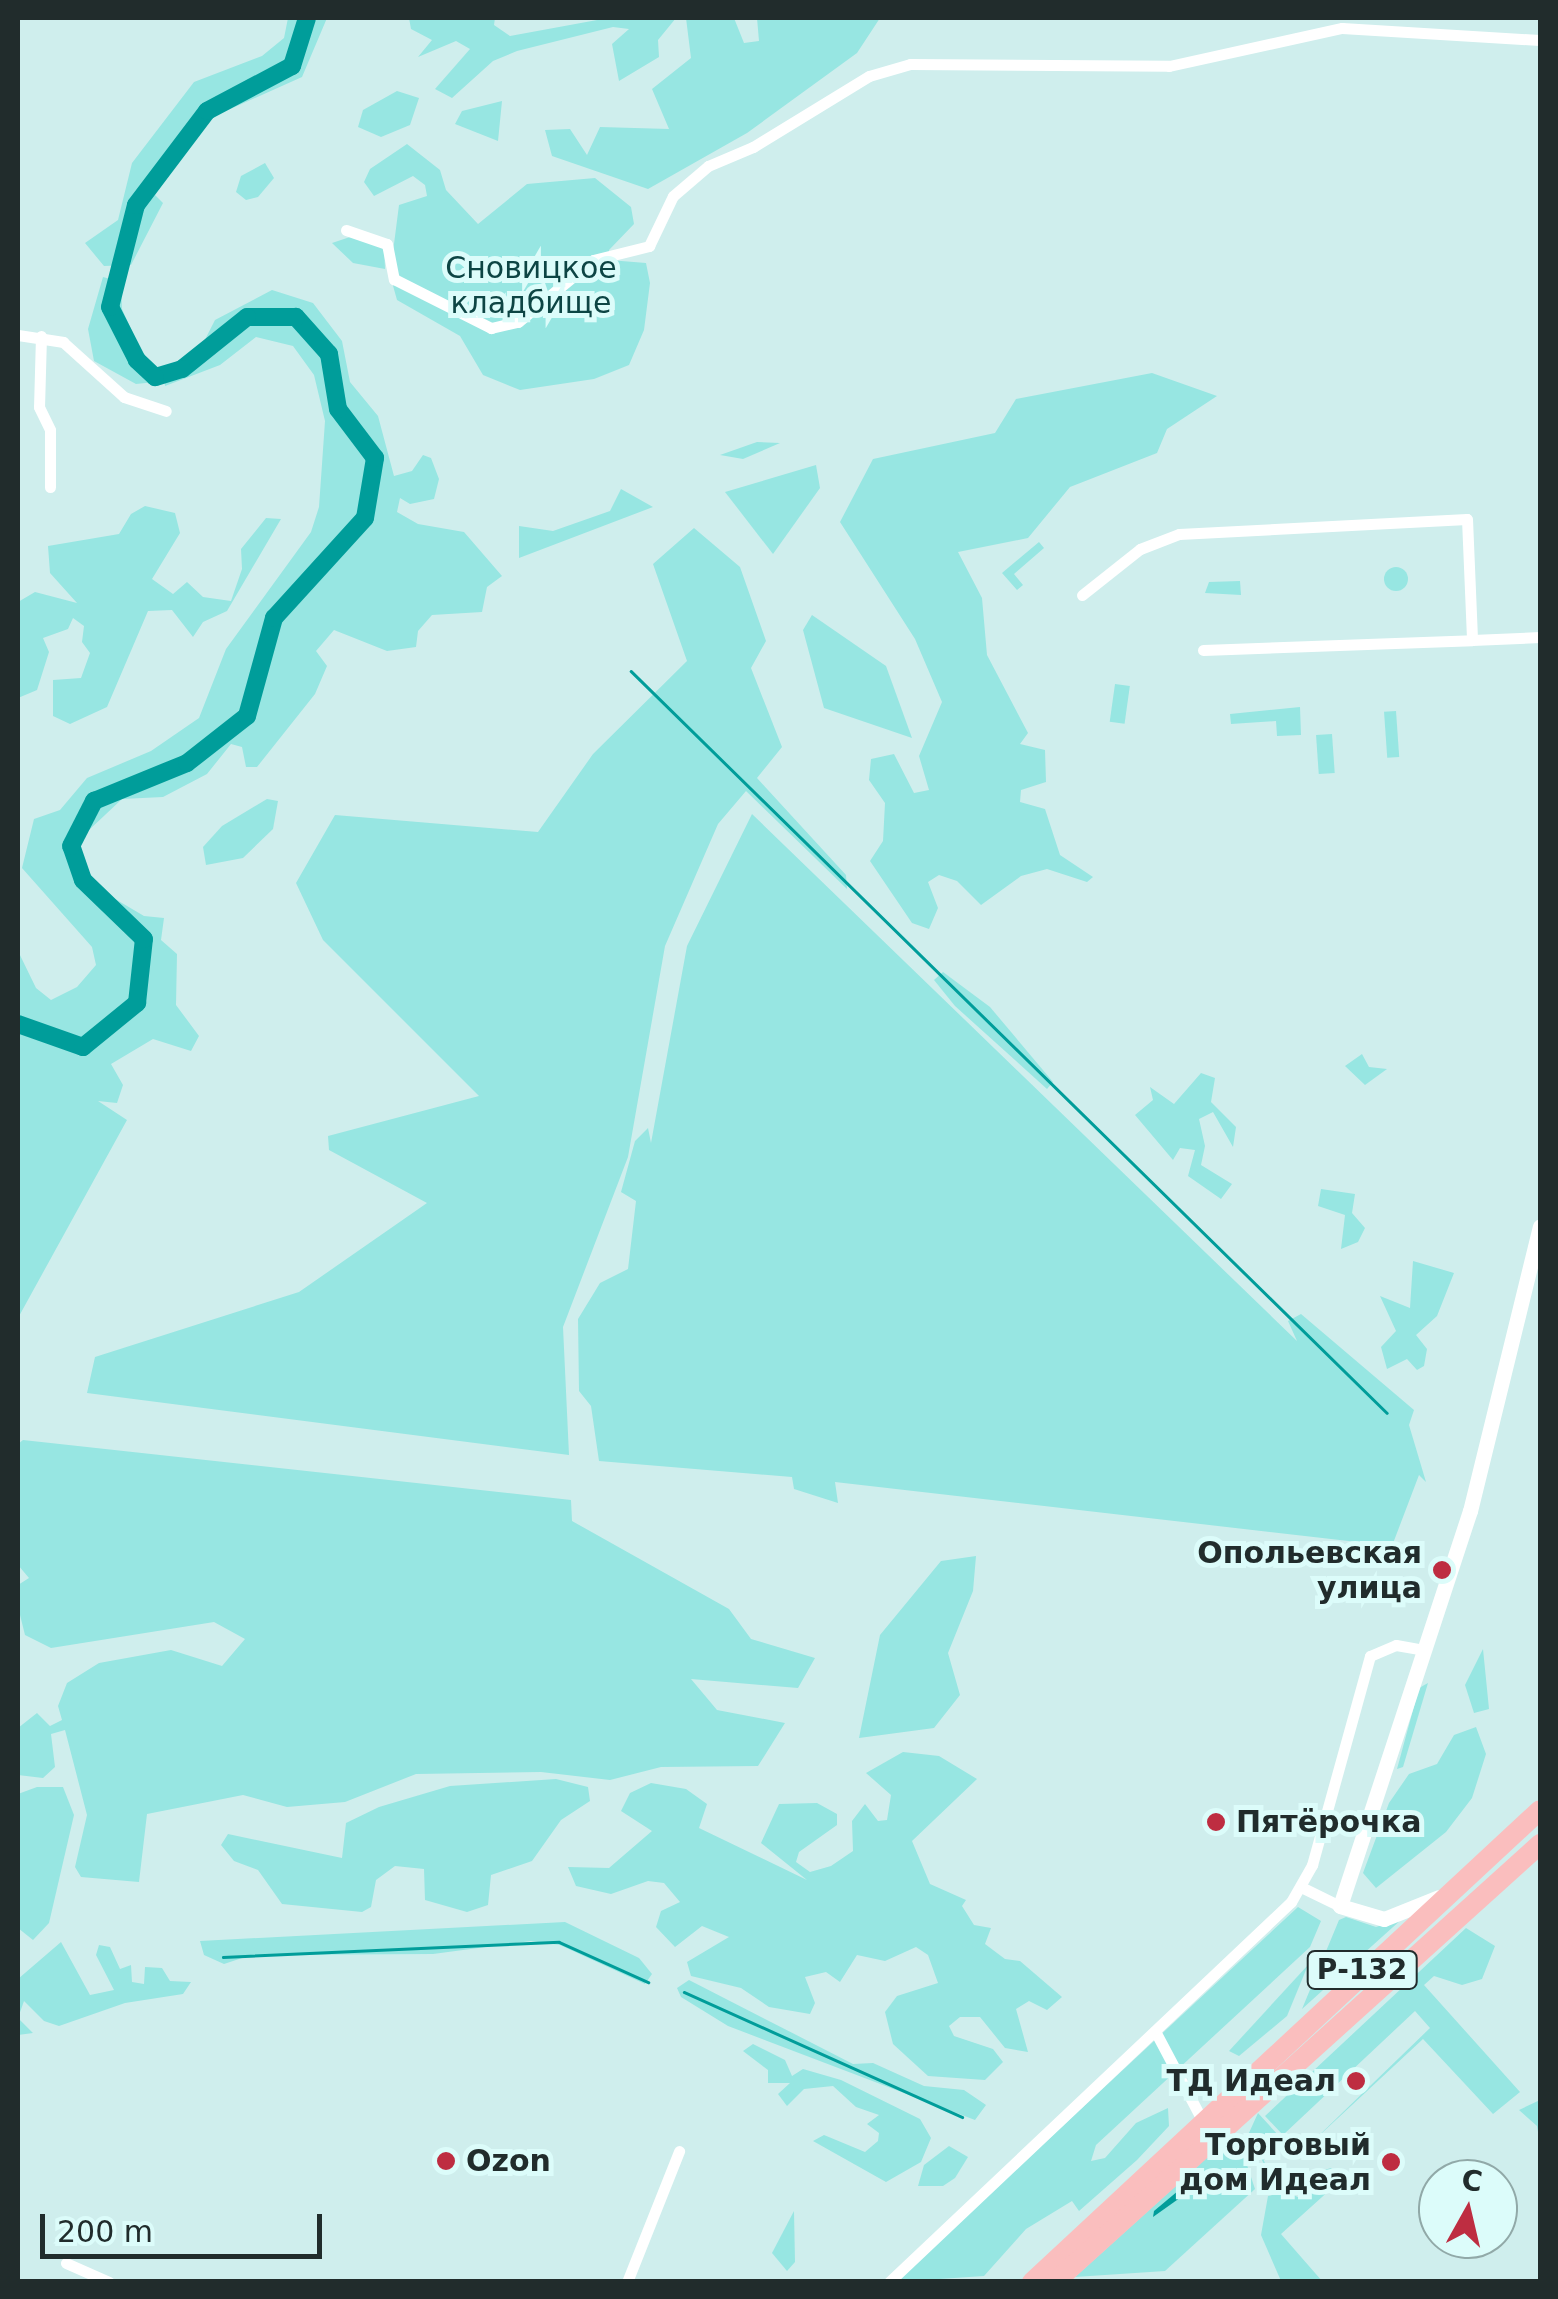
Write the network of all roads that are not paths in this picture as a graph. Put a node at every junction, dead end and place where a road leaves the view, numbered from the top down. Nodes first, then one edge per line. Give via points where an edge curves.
1 (1540, 40) edge
2 (346, 230) dead end
3 (29, 335) edge
4 (166, 411) dead end
5 (50, 487) dead end
6 (1082, 595) dead end
7 (1540, 637) edge
8 (1472, 640) junction
9 (1202, 650) dead end
10 (1540, 1226) edge
11 (1424, 1650) junction
12 (1540, 1810) edge
13 (1540, 1844) edge
14 (1301, 1887) junction
15 (1447, 1892) junction
16 (1340, 1906) junction
17 (1155, 2031) junction
18 (1201, 2118) junction
19 (679, 2151) dead end
20 (66, 2264) dead end
21 (109, 2282) edge
22 (627, 2282) edge
23 (889, 2282) edge
24 (1032, 2282) edge
25 (1055, 2282) edge

1 - 2 street via 1342,28 1168,66 910,64 869,76 754,147 708,166 673,196 650,246 593,260 518,322 491,328 394,279 387,244
3 - 4 street via 64,342 124,396
3 - 5 street via 39,407 50,430
6 - 8 street via 1140,549 1179,534 1468,519
7 - 8 street
8 - 9 street
10 - 11 street via 1474,1496
11 - 14 street via 1396,1645 1370,1656
11 - 16 street
12 - 15 highway, Р-132
13 - 25 highway, Р-132
14 - 16 street
14 - 17 street via 1276,1919
15 - 16 street via 1384,1919
15 - 18 highway, Р-132
17 - 18 street
17 - 23 street
18 - 24 highway, Р-132
19 - 22 street
20 - 21 street

